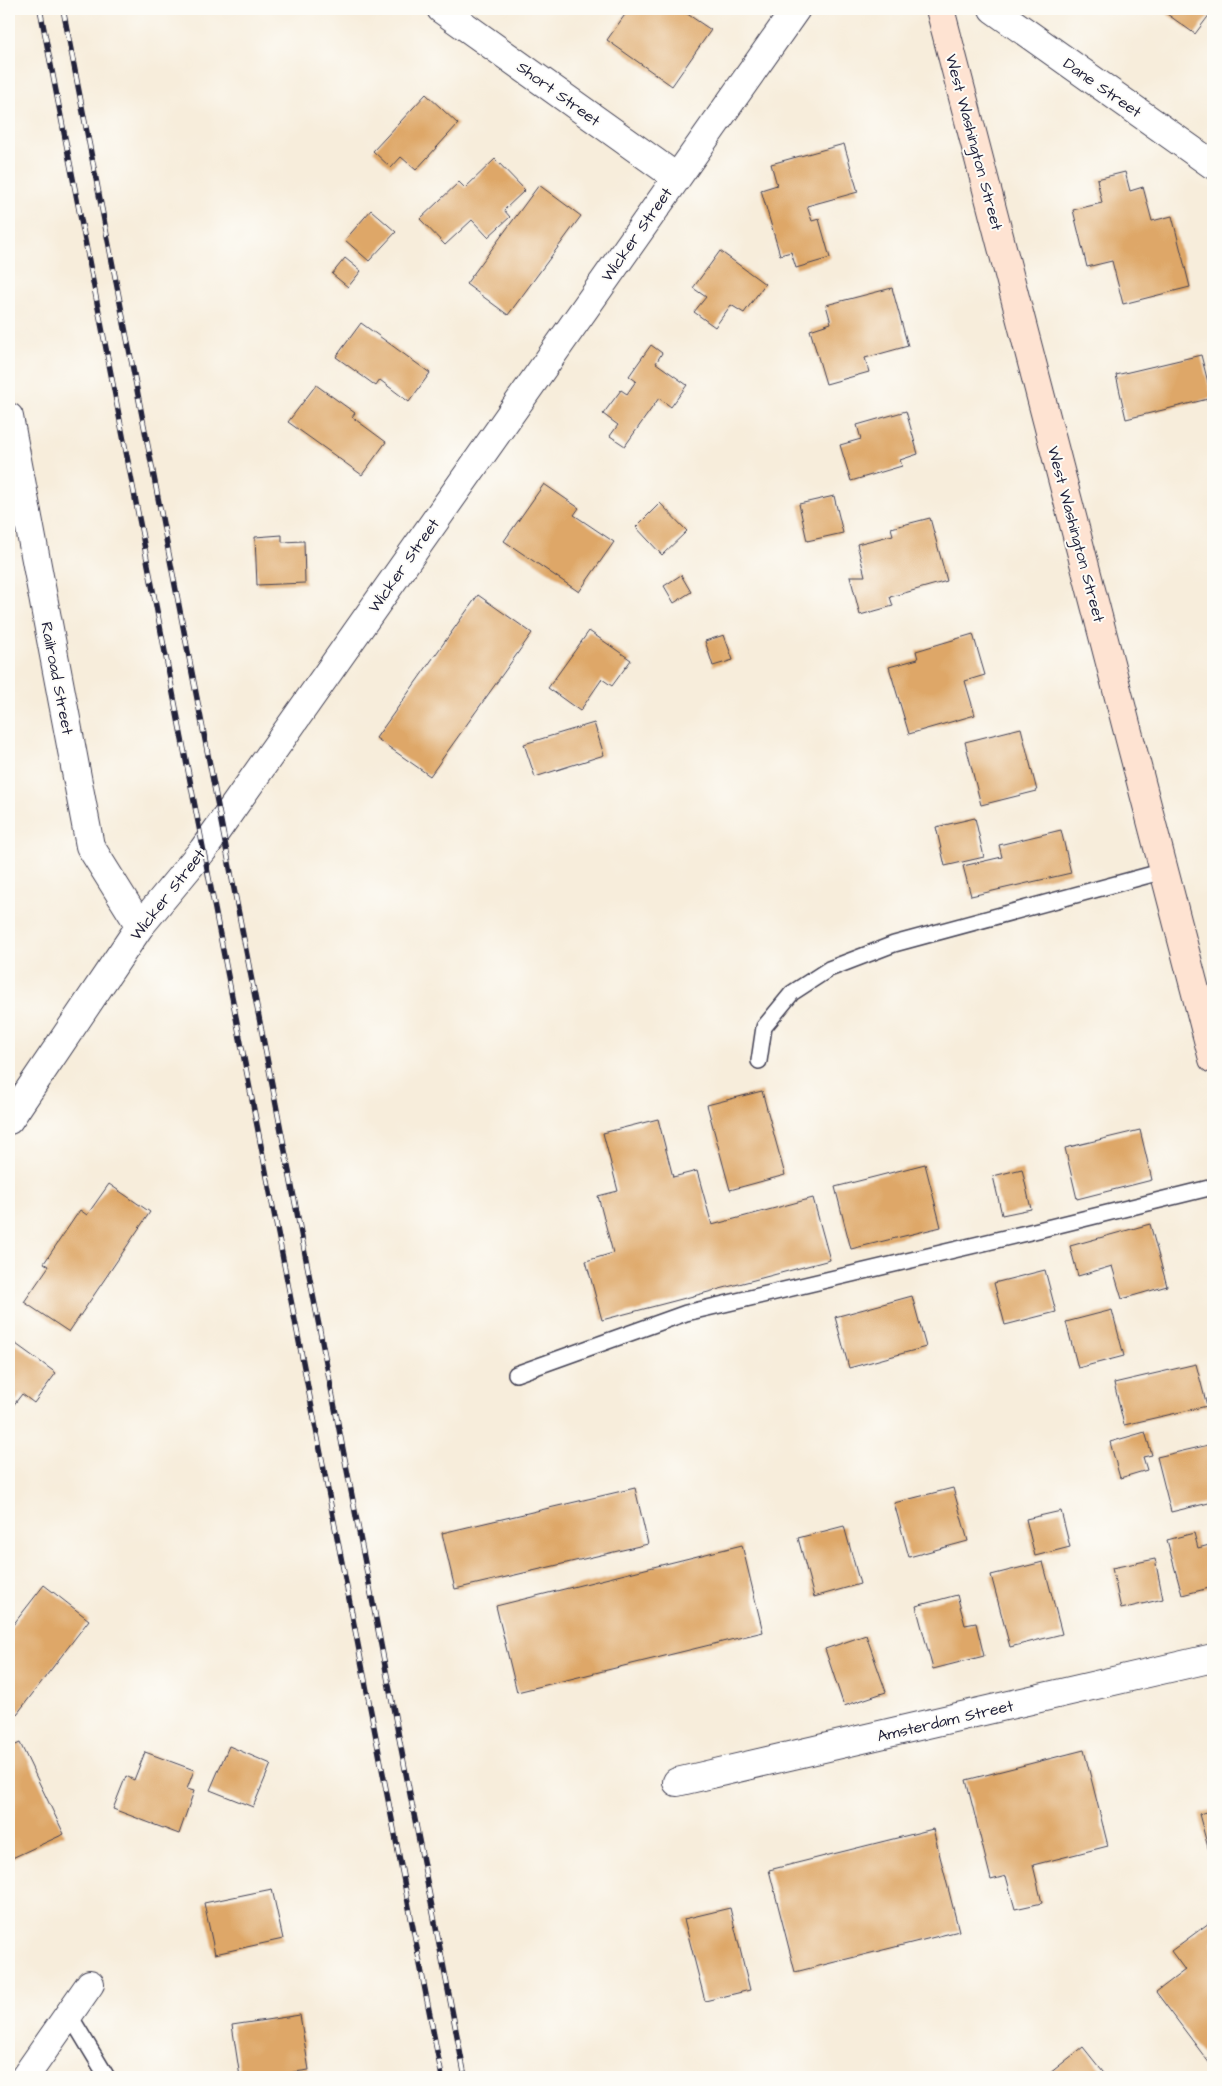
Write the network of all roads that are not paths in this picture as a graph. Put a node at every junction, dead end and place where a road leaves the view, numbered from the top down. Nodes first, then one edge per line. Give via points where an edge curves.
1 (441, 9) edge
2 (796, 9) edge
3 (940, 9) edge
4 (993, 9) edge
5 (1213, 165) edge
6 (676, 178) junction
7 (9, 417) edge
8 (1164, 870) junction
9 (140, 926) junction
10 (1213, 1059) edge
11 (759, 1061) dead end
12 (14, 1103) edge
13 (1213, 1187) edge
14 (516, 1374) dead end
15 (1213, 1658) edge
16 (677, 1782) dead end
17 (90, 1984) dead end
18 (69, 2014) junction
19 (25, 2077) edge
20 (107, 2077) edge

1 - 6 street, Short Street
2 - 6 street, Wicker Street
3 - 8 main road, West Washington Street
4 - 5 street, Dane Street
6 - 9 street, Wicker Street via 202,850
7 - 9 street, Railroad Street via 90,846
8 - 10 main road, West Washington Street
8 - 11 lane via 894,944 829,968 792,993 764,1026
9 - 12 street, Wicker Street
13 - 14 lane via 686,1313
15 - 16 street, Amsterdam Street
17 - 18 street
18 - 19 street
18 - 20 lane

